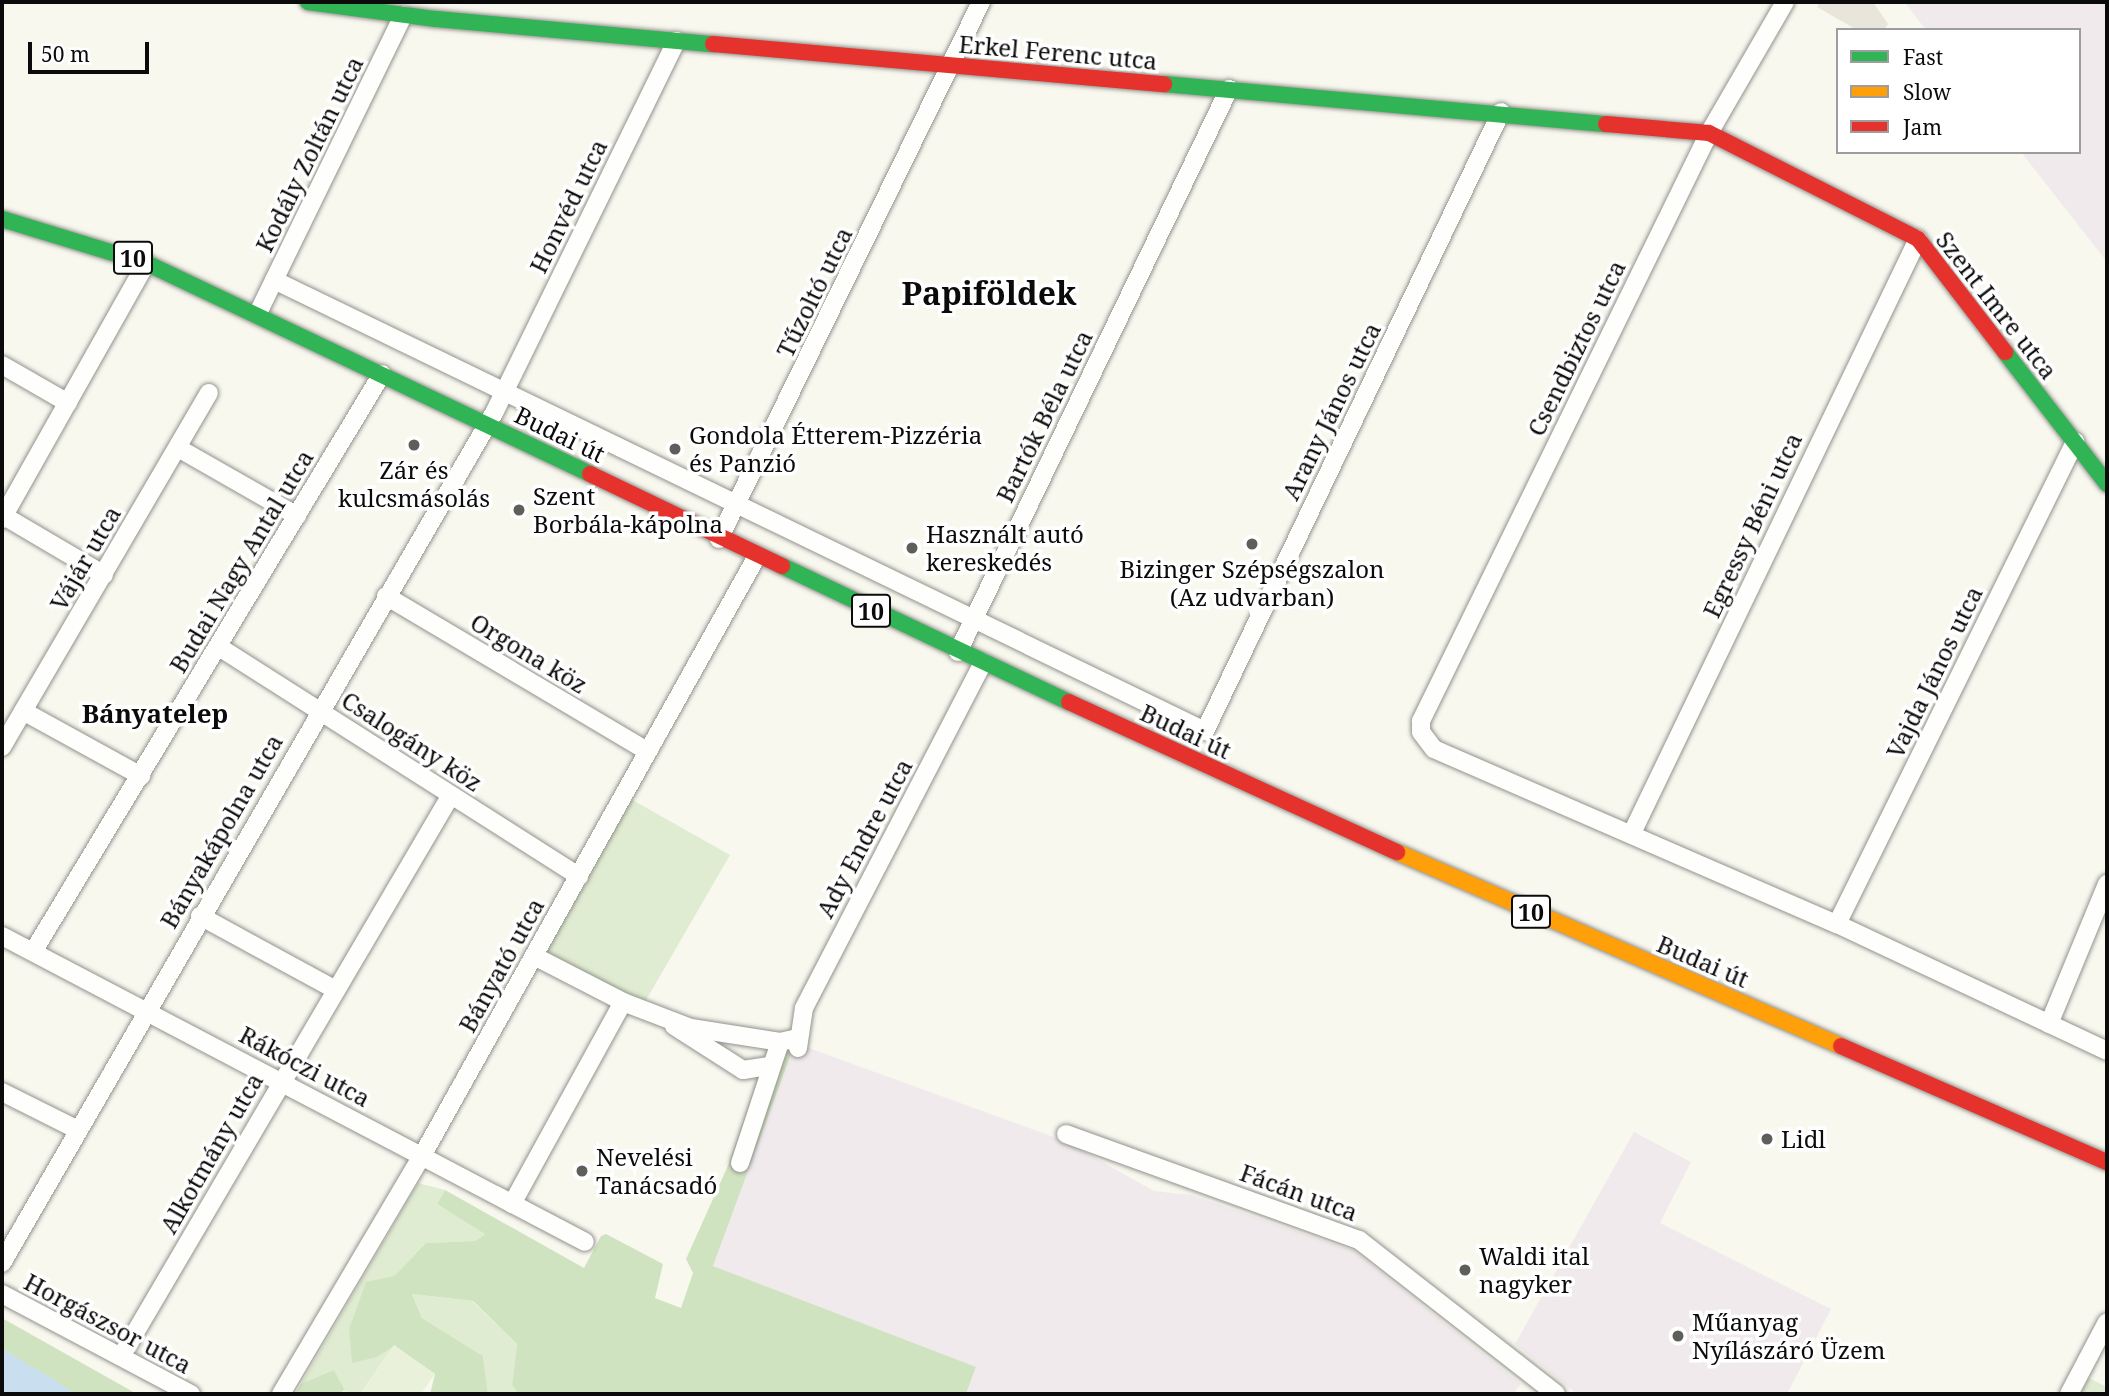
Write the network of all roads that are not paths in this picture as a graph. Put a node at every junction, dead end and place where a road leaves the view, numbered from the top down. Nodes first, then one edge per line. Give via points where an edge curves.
1 (308, 2) edge
2 (981, 2) edge
3 (1779, 3) edge
4 (384, 7) edge
5 (403, 16) junction
6 (676, 41) junction
7 (951, 66) junction
8 (1229, 89) junction
9 (1501, 112) junction
10 (1709, 133) junction
11 (2, 219) edge
12 (1918, 239) junction
13 (146, 263) junction
14 (274, 280) junction
15 (258, 313) junction
16 (2, 365) edge
17 (382, 374) junction
18 (209, 393) dead end
19 (505, 393) junction
20 (68, 403) junction
21 (487, 425) junction
22 (2075, 442) junction
23 (178, 448) junction
24 (2107, 484) edge
25 (736, 506) junction
26 (297, 516) junction
27 (3, 517) edge
28 (719, 539) junction
29 (757, 556) junction
30 (104, 575) junction
31 (386, 596) junction
32 (972, 620) junction
33 (219, 647) junction
34 (958, 652) junction
35 (983, 663) junction
36 (319, 709) junction
37 (23, 711) junction
38 (1205, 731) joint
39 (2, 747) edge
40 (648, 751) junction
41 (141, 776) junction
42 (451, 795) junction
43 (1632, 833) junction
44 (579, 876) junction
45 (2107, 884) edge
46 (200, 916) junction
47 (1837, 924) junction
48 (2, 936) edge
49 (33, 952) junction
50 (534, 956) junction
51 (336, 990) junction
52 (623, 1002) junction
53 (146, 1012) junction
54 (666, 1018) junction
55 (2049, 1024) junction
56 (719, 1033) junction
57 (780, 1042) junction
58 (2107, 1051) edge
59 (717, 1055) junction
60 (768, 1066) junction
61 (281, 1080) junction
62 (2, 1092) edge
63 (76, 1129) junction
64 (1066, 1134) dead end
65 (422, 1156) junction
66 (740, 1163) dead end
67 (2107, 1163) edge
68 (512, 1204) junction
69 (585, 1242) dead end
70 (2, 1263) edge
71 (2, 1294) edge
72 (2107, 1322) edge
73 (122, 1355) junction
74 (191, 1394) edge
75 (281, 1394) edge
76 (1556, 1394) edge
77 (2069, 1394) edge

1 - 4 main road, Erkel Ferenc utca
2 - 7 street, Tűzoltó utca
3 - 10 street, Csendbiztos utca
4 - 5 main road, Erkel Ferenc utca
5 - 6 main road, Erkel Ferenc utca
5 - 14 street, Kodály Zoltán utca
6 - 7 main road, Erkel Ferenc utca
6 - 19 street, Honvéd utca
7 - 8 main road, Erkel Ferenc utca
7 - 25 street, Tűzoltó utca
8 - 9 main road, Erkel Ferenc utca
8 - 32 street, Bartók Béla utca
9 - 10 main road, Erkel Ferenc utca
9 - 38 street, Arany János utca
10 - 12 main road, Szent Imre utca
10 - 43 street, Csendbiztos utca via 1421,721 1426,741 1446,754
11 - 13 main road, 10
12 - 22 main road, Szent Imre utca
12 - 43 street, Egressy Béni utca
13 - 15 main road, 10
13 - 20 street
14 - 15 street, Kodály Zoltán utca
14 - 19 street, Budai út
15 - 17 main road, Budai út / 10
16 - 20 street
17 - 21 main road, Budai út / 10
17 - 26 street, Budai Nagy Antal utca
18 - 23 street, Vájár utca
19 - 21 street, Honvéd utca
19 - 25 street, Budai út
20 - 27 street
21 - 28 main road, Budai út / 10
21 - 31 street, Bányakápolna utca
22 - 24 main road, Szent Imre utca
22 - 47 street, Vajda János utca
23 - 26 street
23 - 30 street, Vájár utca
25 - 28 street, Tűzoltó utca
25 - 32 street, Budai út
26 - 33 street, Budai Nagy Antal utca
27 - 30 street
28 - 29 main road, Budai út / 10
29 - 34 main road, Budai út / 10
29 - 40 street, Bányató utca
30 - 37 street, Vájár utca
31 - 36 street, Bányakápolna utca
31 - 40 street, Orgona köz
32 - 34 street, Bartók Béla utca
32 - 38 street, Budai út
33 - 36 street, Csalogány köz
33 - 41 street, Budai Nagy Antal utca
34 - 35 main road, Budai út / 10
35 - 57 street, Ady Endre utca via 804,1008 798,1043
35 - 67 main road, Budai út / 10 via 1353,835
36 - 42 street, Csalogány köz
36 - 46 street, Bányakápolna utca
37 - 39 street, Vájár utca
37 - 41 street
40 - 44 street, Bányató utca
41 - 49 street, Budai Nagy Antal utca
42 - 44 street, Csalogány köz
42 - 51 street, Alkotmány utca
43 - 47 street
44 - 50 street, Bányató utca
45 - 55 street
46 - 51 street
46 - 53 street, Bányakápolna utca
47 - 55 street
48 - 49 street, Rákóczi utca
49 - 53 street, Rákóczi utca
50 - 52 street
50 - 65 street, Bányató utca
51 - 61 street, Alkotmány utca
52 - 54 street
52 - 68 street
53 - 61 street, Rákóczi utca
53 - 63 street, Bányakápolna utca
54 - 56 street
54 - 59 street via 685,1037
55 - 58 street
56 - 57 street
56 - 59 street via 722,1042
57 - 60 street
59 - 60 street via 743,1070
60 - 66 street
61 - 65 street, Rákóczi utca
61 - 73 street, Alkotmány utca
62 - 63 street
63 - 70 street, Bányakápolna utca
64 - 76 street, Fácán utca via 1359,1240
65 - 68 street, Rákóczi utca
65 - 75 street, Bányató utca
68 - 69 street, Rákóczi utca
71 - 73 street, Horgászsor utca
72 - 77 street
73 - 74 street, Horgászsor utca

